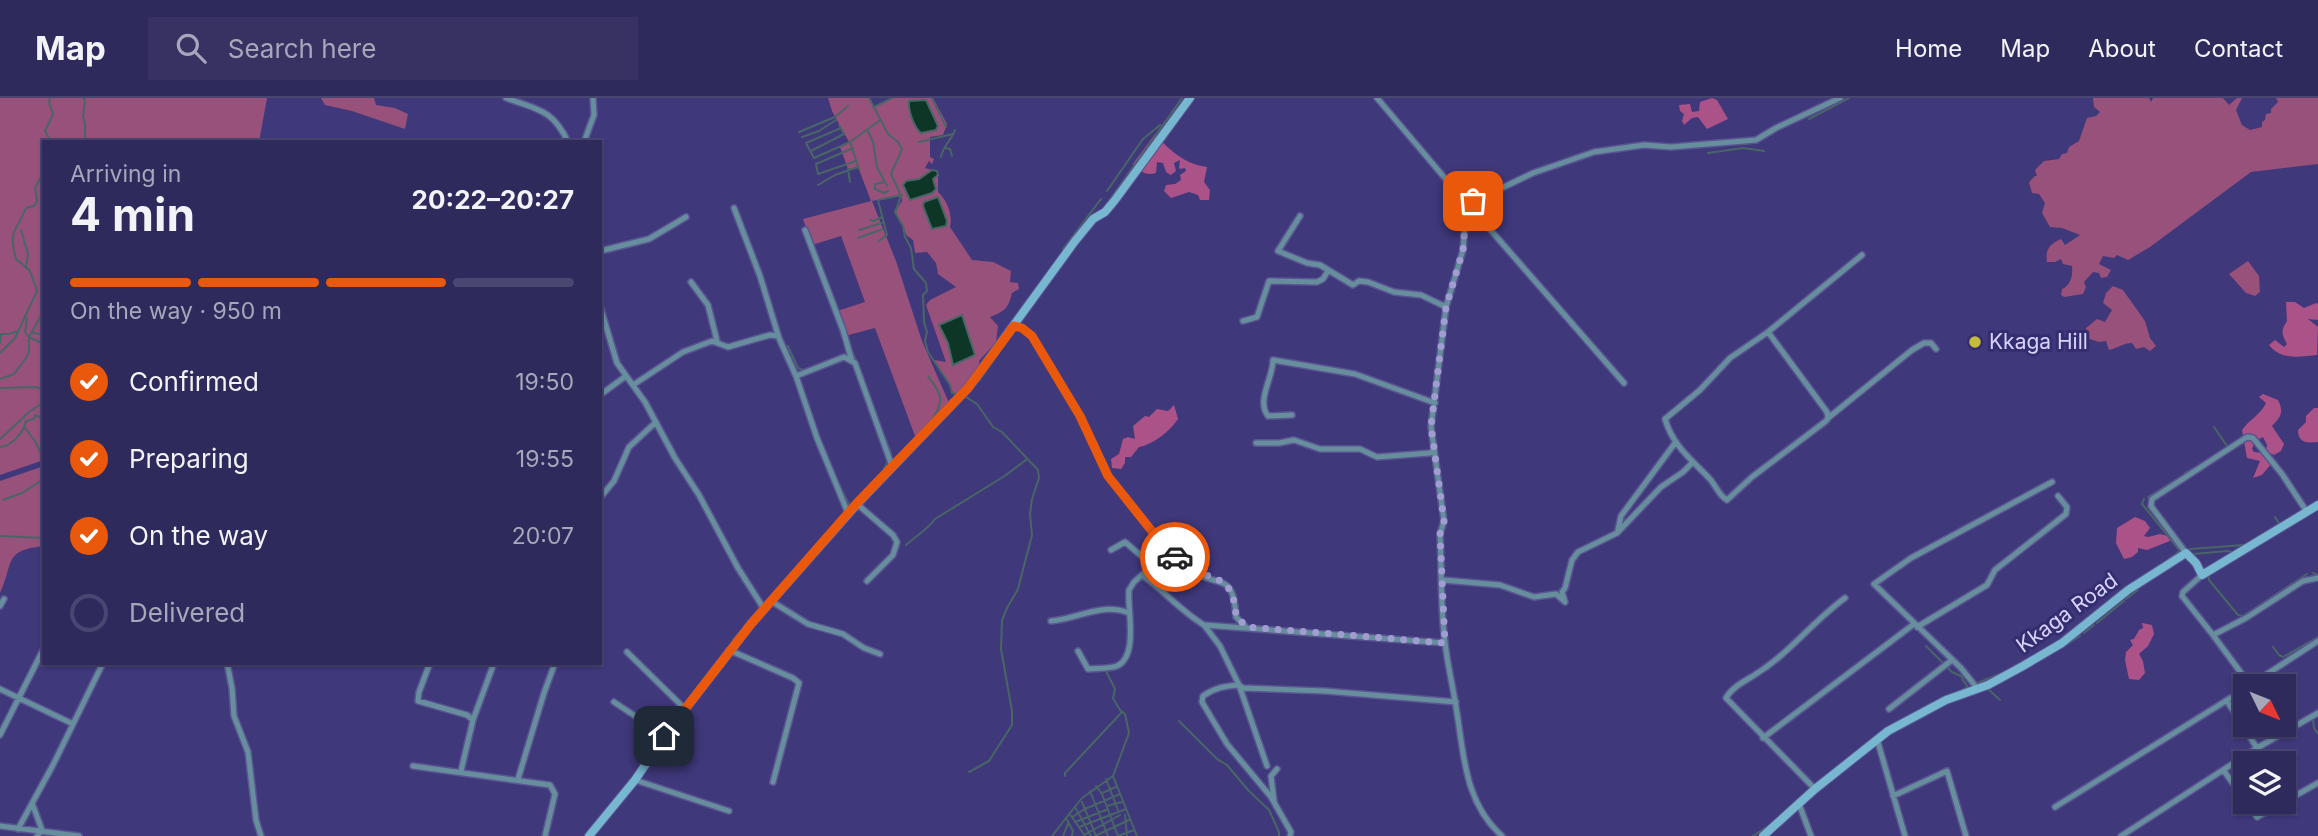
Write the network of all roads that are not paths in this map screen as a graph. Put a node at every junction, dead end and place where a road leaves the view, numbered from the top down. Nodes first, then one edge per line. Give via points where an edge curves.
1 (506, 98) edge
2 (593, 98) edge
3 (1189, 98) edge
4 (1377, 98) edge
5 (1840, 98) edge
6 (567, 140) edge
7 (585, 140) edge
8 (1466, 203) junction
9 (734, 208) dead end
10 (1470, 210) junction
11 (1300, 216) dead end
12 (686, 217) dead end
13 (805, 230) dead end
14 (602, 251) edge
15 (1862, 255) dead end
16 (1328, 271) junction
17 (691, 282) dead end
18 (1446, 307) junction
19 (1243, 321) dead end
20 (1014, 326) junction
21 (603, 327) edge
22 (777, 329) junction
23 (1768, 332) junction
24 (770, 335) junction
25 (779, 338) junction
26 (717, 341) junction
27 (1936, 349) dead end
28 (849, 352) junction
29 (844, 357) junction
30 (852, 361) junction
31 (626, 376) junction
32 (796, 376) junction
33 (1624, 383) dead end
34 (632, 384) junction
35 (602, 394) edge
36 (1435, 403) junction
37 (1292, 415) dead end
38 (1828, 418) junction
39 (656, 422) junction
40 (1256, 443) dead end
41 (1675, 443) junction
42 (1434, 450) junction
43 (1692, 463) junction
44 (892, 466) junction
45 (2052, 482) dead end
46 (602, 496) edge
47 (2058, 496) dead end
48 (857, 503) junction
49 (2318, 505) edge
50 (848, 513) junction
51 (2308, 513) junction
52 (1618, 533) junction
53 (1111, 550) dead end
54 (1164, 551) junction
55 (2186, 553) junction
56 (1179, 561) junction
57 (1159, 562) junction
58 (1142, 575) junction
59 (2202, 575) junction
60 (2318, 578) edge
61 (1443, 580) junction
62 (867, 581) dead end
63 (1164, 591) junction
64 (1845, 598) dead end
65 (4, 599) dead end
66 (771, 601) junction
67 (0, 606) edge
68 (764, 609) junction
69 (1129, 613) junction
70 (1051, 621) dead end
71 (1204, 625) junction
72 (1916, 626) junction
73 (1248, 627) junction
74 (2213, 635) junction
75 (2318, 642) edge
76 (1445, 643) junction
77 (729, 650) junction
78 (1078, 651) dead end
79 (42, 652) edge
80 (627, 652) dead end
81 (880, 654) dead end
82 (1952, 660) junction
83 (102, 665) edge
84 (227, 665) edge
85 (429, 665) edge
86 (493, 665) edge
87 (554, 665) edge
88 (2239, 674) edge
89 (2268, 674) edge
90 (1239, 685) junction
91 (1977, 688) junction
92 (0, 689) edge
93 (2233, 697) edge
94 (18, 698) junction
95 (2227, 701) junction
96 (614, 702) dead end
97 (1455, 702) junction
98 (1889, 709) dead end
99 (686, 710) junction
100 (2318, 713) edge
101 (473, 720) junction
102 (73, 724) junction
103 (0, 735) edge
104 (664, 736) junction
105 (1763, 738) junction
106 (1877, 739) junction
107 (2257, 748) junction
108 (413, 765) dead end
109 (1267, 766) dead end
110 (1277, 769) dead end
111 (461, 771) junction
112 (2224, 771) junction
113 (518, 779) junction
114 (635, 780) junction
115 (773, 782) dead end
116 (2318, 783) edge
117 (1815, 789) junction
118 (1893, 796) junction
119 (32, 803) junction
120 (1274, 803) junction
121 (1799, 804) junction
122 (2055, 807) dead end
123 (729, 811) dead end
124 (0, 826) edge
125 (18, 829) junction
126 (42, 830) junction
127 (37, 836) edge
128 (79, 836) edge
129 (261, 836) edge
130 (545, 836) edge
131 (589, 836) edge
132 (1290, 836) edge
133 (1502, 836) edge
134 (1763, 836) edge
135 (1811, 836) edge
136 (1905, 836) edge
137 (1966, 836) edge
138 (2121, 836) edge

1 - 6 street via 546,112
2 - 7 street via 594,115
3 - 20 street
4 - 8 street
5 - 8 street via 1756,140 1594,152
8 - 10 street
9 - 22 street
10 - 18 street
10 - 33 street
11 - 16 street via 1278,251
12 - 14 street via 649,239
13 - 28 street
15 - 23 street
16 - 18 street via 1353,285 1368,282 1394,292 1421,295
16 - 19 street via 1317,282 1269,281 1257,317
17 - 26 street via 708,305
18 - 36 street
20 - 44 street via 968,388
20 - 54 street via 1032,336 1080,416 1108,476
21 - 31 street
22 - 24 street
22 - 25 street
23 - 38 street
23 - 41 street via 1730,358 1665,419
24 - 25 street
24 - 26 street via 733,346
25 - 32 street
26 - 34 street via 683,352
27 - 38 street via 1924,343 1912,350
28 - 29 street
28 - 30 street
29 - 30 street
29 - 32 street
30 - 44 street via 862,377
31 - 34 street
31 - 35 street
32 - 50 street
34 - 39 street
36 - 37 street via 1355,374 1273,360 1265,413
36 - 42 street via 1431,426
38 - 43 street via 1727,500
39 - 46 street via 629,447
39 - 68 street
40 - 42 street via 1294,440 1320,449 1360,449 1377,457
41 - 43 street
41 - 52 street via 1621,516
42 - 61 street via 1444,521 1440,534
43 - 52 street via 1661,487
44 - 48 street
45 - 72 street via 1875,581
47 - 72 street via 2067,507 2066,514 1995,570 1987,584
48 - 50 street
48 - 62 street via 897,542 893,555
49 - 51 street
50 - 66 street
51 - 55 street via 2274,464 2253,438 2247,437 2152,499 2151,506
51 - 59 street
52 - 61 street via 1578,552 1562,592 1565,602 1556,594 1534,597 1500,585
53 - 57 street via 1125,542 1145,559
54 - 56 street
54 - 57 street
55 - 59 street
55 - 91 street, Kkaga Road via 2128,590 2062,643
56 - 57 street
56 - 73 street via 1228,585 1236,617
57 - 58 street
57 - 63 street
58 - 63 street
58 - 69 street via 1129,590
59 - 74 street via 2182,596
60 - 74 street via 2303,581
61 - 76 street
63 - 71 street
64 - 105 street via 1823,614 1803,638 1728,694 1727,702
65 - 67 street
66 - 68 street
66 - 81 street via 808,624 843,634
68 - 77 street
69 - 70 street via 1110,607
69 - 78 street via 1130,647 1118,665 1088,669
71 - 73 street
71 - 90 street
72 - 82 street
72 - 105 street
73 - 76 street
74 - 88 street
75 - 89 street
76 - 97 street
77 - 99 street
77 - 115 street via 799,683
79 - 94 street
80 - 99 street
82 - 91 street
82 - 98 street
83 - 102 street
84 - 129 street
85 - 101 street via 418,701
86 - 101 street
87 - 113 street
90 - 97 street
90 - 109 street
90 - 120 street via 1210,691 1202,702 1227,744
91 - 106 street, Kkaga Road
92 - 94 street
93 - 95 street
94 - 102 street
94 - 103 street
95 - 107 street
95 - 122 street
96 - 104 street
97 - 133 street via 1469,784 1485,818
99 - 104 street
100 - 107 street
101 - 111 street
102 - 119 street
104 - 114 street
105 - 117 street
106 - 117 street, Kkaga Road
106 - 118 street
107 - 112 street
108 - 111 street
110 - 120 street via 1271,776
111 - 113 street
112 - 116 street via 2257,817
112 - 138 street
113 - 130 street via 552,787 555,794
114 - 123 street
114 - 131 street
117 - 121 street, Kkaga Road
118 - 136 street
118 - 137 street via 1947,771
119 - 125 street
119 - 126 street
120 - 132 street
121 - 134 street, Kkaga Road
121 - 135 street
124 - 125 street
125 - 126 street
126 - 127 street
126 - 128 street

